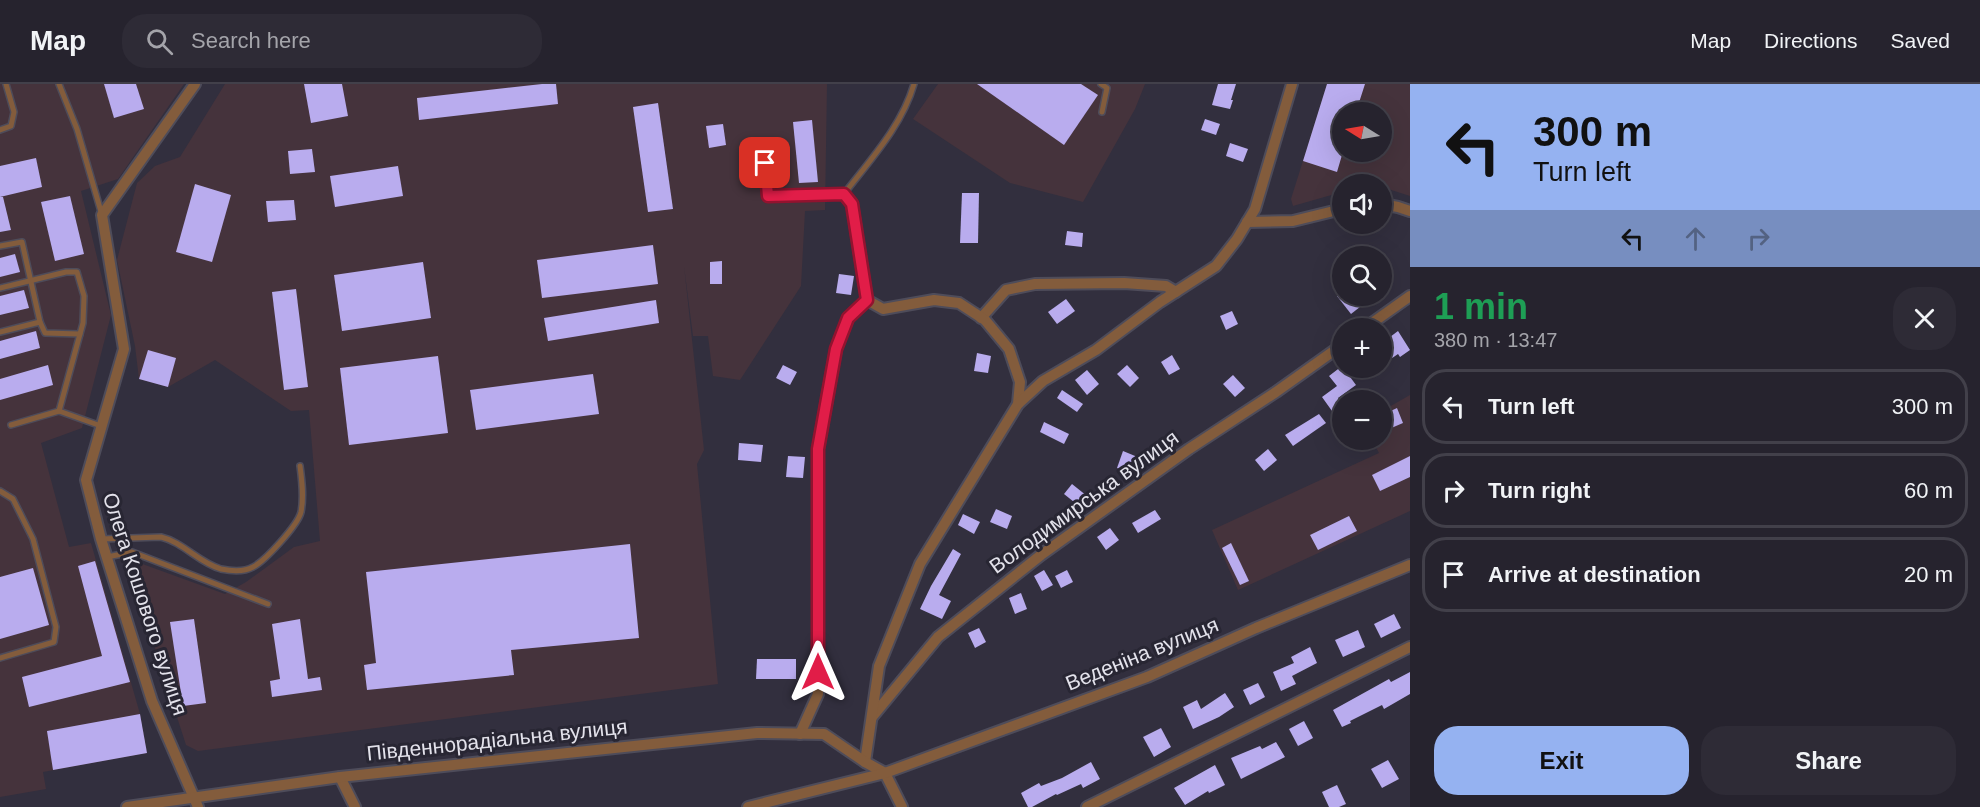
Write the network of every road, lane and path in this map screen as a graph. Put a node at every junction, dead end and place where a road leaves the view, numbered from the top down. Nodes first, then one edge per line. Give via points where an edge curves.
1 (6, 84) edge
2 (58, 84) edge
3 (195, 84) edge
4 (914, 84) edge
5 (1101, 84) edge
6 (1292, 84) edge
7 (1102, 112) dead end
8 (0, 130) edge
9 (763, 146) dead end
10 (844, 194) junction
11 (1392, 206) edge
12 (1332, 211) edge
13 (1410, 211) edge
14 (103, 219) junction
15 (1247, 222) junction
16 (0, 246) edge
17 (32, 280) junction
18 (0, 288) edge
19 (1176, 292) junction
20 (1410, 296) edge
21 (867, 300) junction
22 (981, 318) junction
23 (1379, 318) edge
24 (40, 322) junction
25 (0, 332) edge
26 (80, 334) junction
27 (1332, 352) edge
28 (1018, 404) junction
29 (59, 411) junction
30 (11, 424) dead end
31 (102, 426) junction
32 (300, 466) dead end
33 (0, 491) edge
34 (101, 539) junction
35 (107, 557) junction
36 (1410, 565) edge
37 (268, 604) dead end
38 (1410, 647) edge
39 (0, 658) edge
40 (872, 717) junction
41 (800, 734) junction
42 (865, 762) junction
43 (885, 772) junction
44 (340, 777) junction
45 (196, 803) edge
46 (127, 807) edge
47 (355, 807) edge
48 (748, 807) edge
49 (902, 807) edge
50 (1087, 807) edge

1 - 8 lane via 14,112 11,126
2 - 14 lane via 77,129
3 - 14 street via 102,215
4 - 10 lane via 910,99 886,140
5 - 7 lane via 1107,88
6 - 15 street via 1255,209
9 - 10 lane via 768,196
10 - 21 street via 852,204
11 - 13 street
12 - 15 street via 1293,221
14 - 31 street, Олега Кошового вулиця via 124,349
15 - 19 street via 1216,266
16 - 17 lane via 22,242
17 - 18 lane
17 - 24 lane
17 - 26 lane via 77,272 84,296
19 - 22 street via 1166,286 1124,283 1035,284 1005,290
19 - 28 street via 1096,350 1043,381
20 - 23 street
21 - 22 street via 883,309 934,300 959,303
21 - 41 street via 848,318 836,349 818,449 818,694
22 - 28 street via 1009,349 1020,382
24 - 25 lane
24 - 26 lane via 45,333
26 - 29 lane
27 - 40 street, Володимирська вулиця via 1041,555 938,638
28 - 40 street via 920,564 879,666
29 - 30 lane
29 - 31 lane
31 - 34 street, Олега Кошового вулиця via 86,480
32 - 34 lane via 300,514 286,537 254,567 222,569 161,537
33 - 39 lane via 13,499 33,539 57,627 54,642
34 - 35 street, Олега Кошового вулиця
35 - 37 lane via 132,552
35 - 45 street, Олега Кошового вулиця via 152,701
36 - 43 street, Веденіна вулиця via 1147,677
38 - 50 street
40 - 42 street
41 - 42 street, Південнорадіальна вулиця via 824,734
41 - 44 street, Південнорадіальна вулиця via 720,736
42 - 43 street, Південнорадіальна вулиця
43 - 48 street, Веденіна вулиця
43 - 49 street
44 - 45 street, Південнорадіальна вулиця
44 - 47 street
45 - 46 street, Південнорадіальна вулиця

